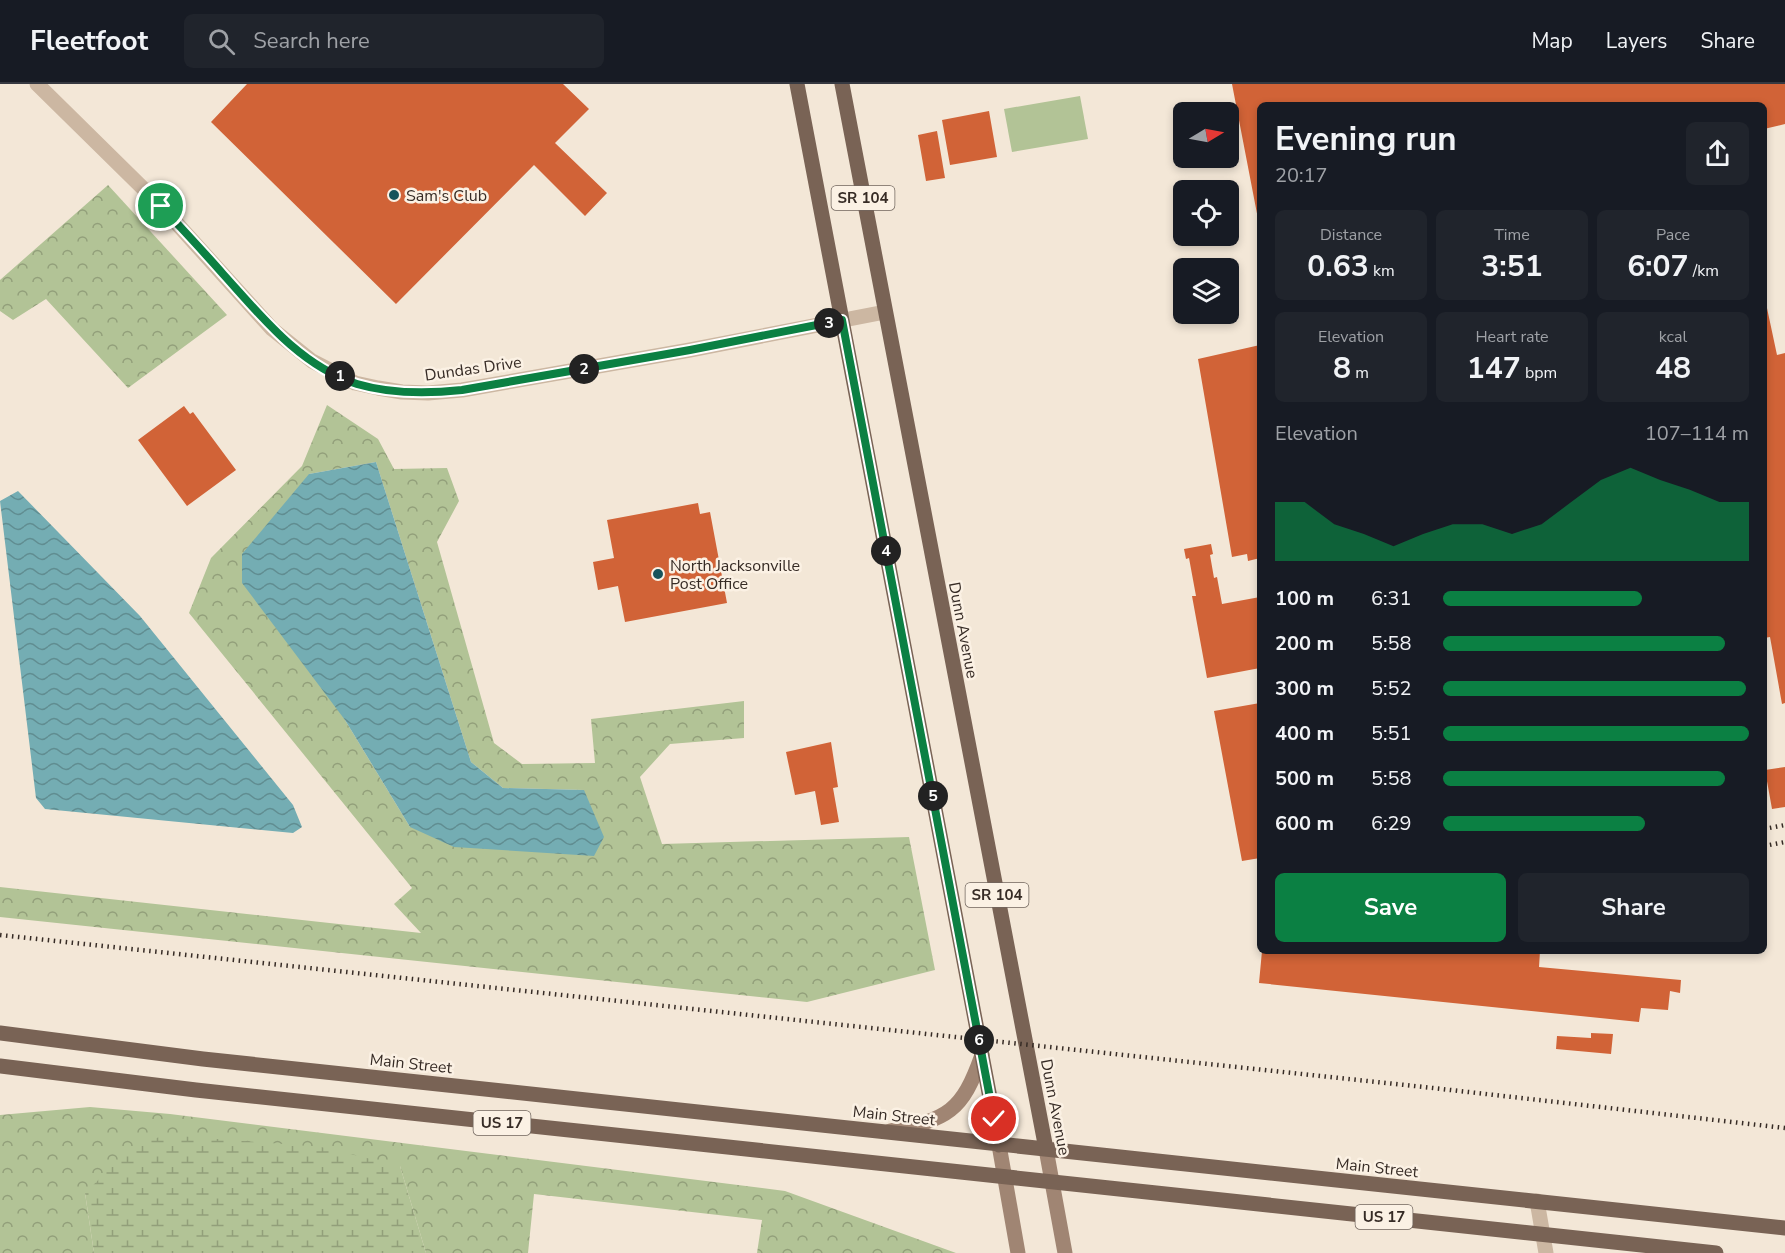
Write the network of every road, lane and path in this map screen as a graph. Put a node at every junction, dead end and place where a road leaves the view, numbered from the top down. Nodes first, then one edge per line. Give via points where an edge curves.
1 (37, 84) edge
2 (797, 84) edge
3 (842, 84) edge
4 (885, 312) junction
5 (842, 320) junction
6 (0, 1033) edge
7 (982, 1055) junction
8 (0, 1066) edge
9 (883, 1132) junction
10 (999, 1145) junction
11 (1046, 1149) junction
12 (1004, 1177) junction
13 (1052, 1182) junction
14 (1537, 1201) junction
15 (1785, 1228) edge
16 (1543, 1235) junction
17 (1018, 1253) edge
18 (1065, 1253) edge
19 (1546, 1253) edge
20 (1716, 1253) edge

1 - 5 street, Dundas Drive via 161,206 272,329 312,361 355,383 402,393 462,390
2 - 5 main road, SR 104
3 - 4 main road, Dunn Avenue / SR 104
4 - 5 street, Dundas Drive
4 - 11 main road, Dunn Avenue / SR 104
5 - 7 main road, SR 104
6 - 9 main road, Main Street / US 17
7 - 9 main road via 972,1083 949,1112 924,1124
7 - 10 main road, SR 104
8 - 12 main road, US 17
9 - 10 main road, Main Street / US 17
10 - 11 main road, Main Street / US 17
10 - 12 main road, SR 104
11 - 13 main road, Dunn Avenue / SR 104
11 - 14 main road, Main Street / US 17
12 - 13 main road, US 17
12 - 17 main road
13 - 16 main road, US 17
13 - 18 main road, Dunn Avenue
14 - 15 main road, Main Street / US 17
14 - 16 street
16 - 19 street
16 - 20 main road, US 17

